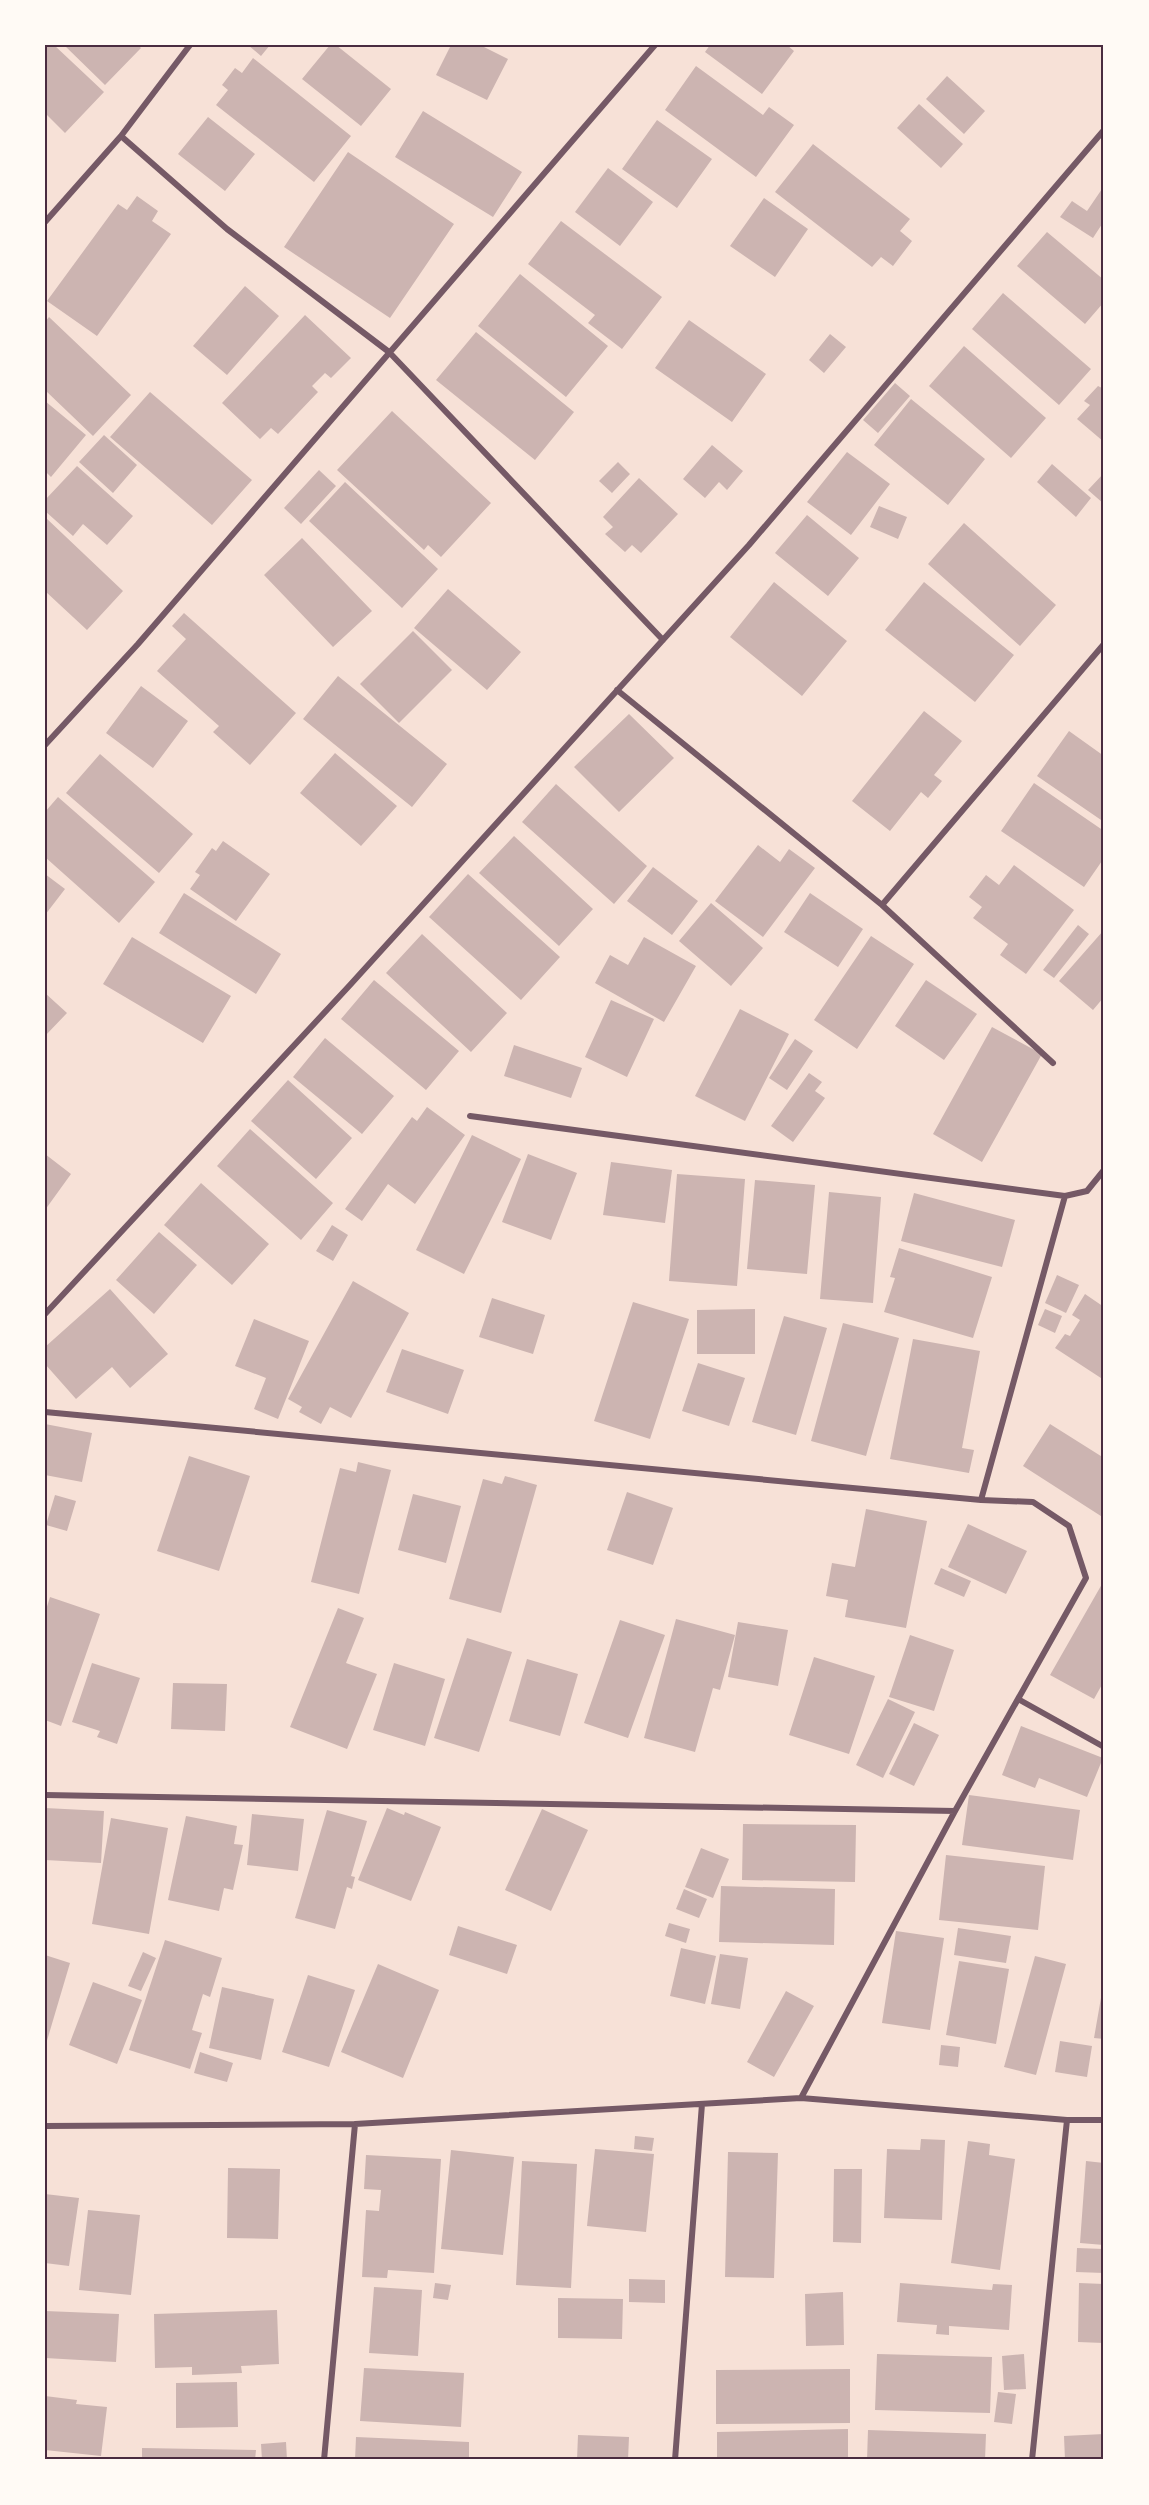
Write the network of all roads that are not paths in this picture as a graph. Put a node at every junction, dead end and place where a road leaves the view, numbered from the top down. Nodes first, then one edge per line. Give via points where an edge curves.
1 (190, 45) edge
2 (655, 45) edge
3 (1104, 130) edge
4 (122, 136) junction
5 (45, 222) edge
6 (389, 352) junction
7 (663, 640) junction
8 (1104, 644) edge
9 (617, 690) junction
10 (45, 745) edge
11 (882, 905) junction
12 (1053, 1063) dead end
13 (470, 1116) dead end
14 (1104, 1170) edge
15 (1065, 1196) junction
16 (45, 1314) edge
17 (45, 1412) edge
18 (981, 1500) junction
19 (1018, 1699) junction
20 (1104, 1747) edge
21 (45, 1795) edge
22 (955, 1811) junction
23 (801, 2098) junction
24 (702, 2104) junction
25 (1067, 2120) junction
26 (1104, 2120) edge
27 (355, 2124) junction
28 (45, 2126) edge
29 (324, 2460) edge
30 (675, 2460) edge
31 (1032, 2460) edge

1 - 4 street
2 - 6 street
3 - 7 street
4 - 5 street
4 - 6 street via 227,229
6 - 7 street
6 - 10 street via 138,644
7 - 9 street
8 - 11 street
9 - 11 street
9 - 16 street
11 - 12 street
13 - 15 street
14 - 15 street via 1087,1191
15 - 18 street
17 - 18 street
18 - 19 street via 1033,1502 1069,1526 1086,1578
19 - 20 street
19 - 22 street
21 - 22 street
22 - 23 street
23 - 24 street
23 - 25 street
24 - 27 street
24 - 30 street
25 - 26 street
25 - 31 street
27 - 28 street
27 - 29 street

